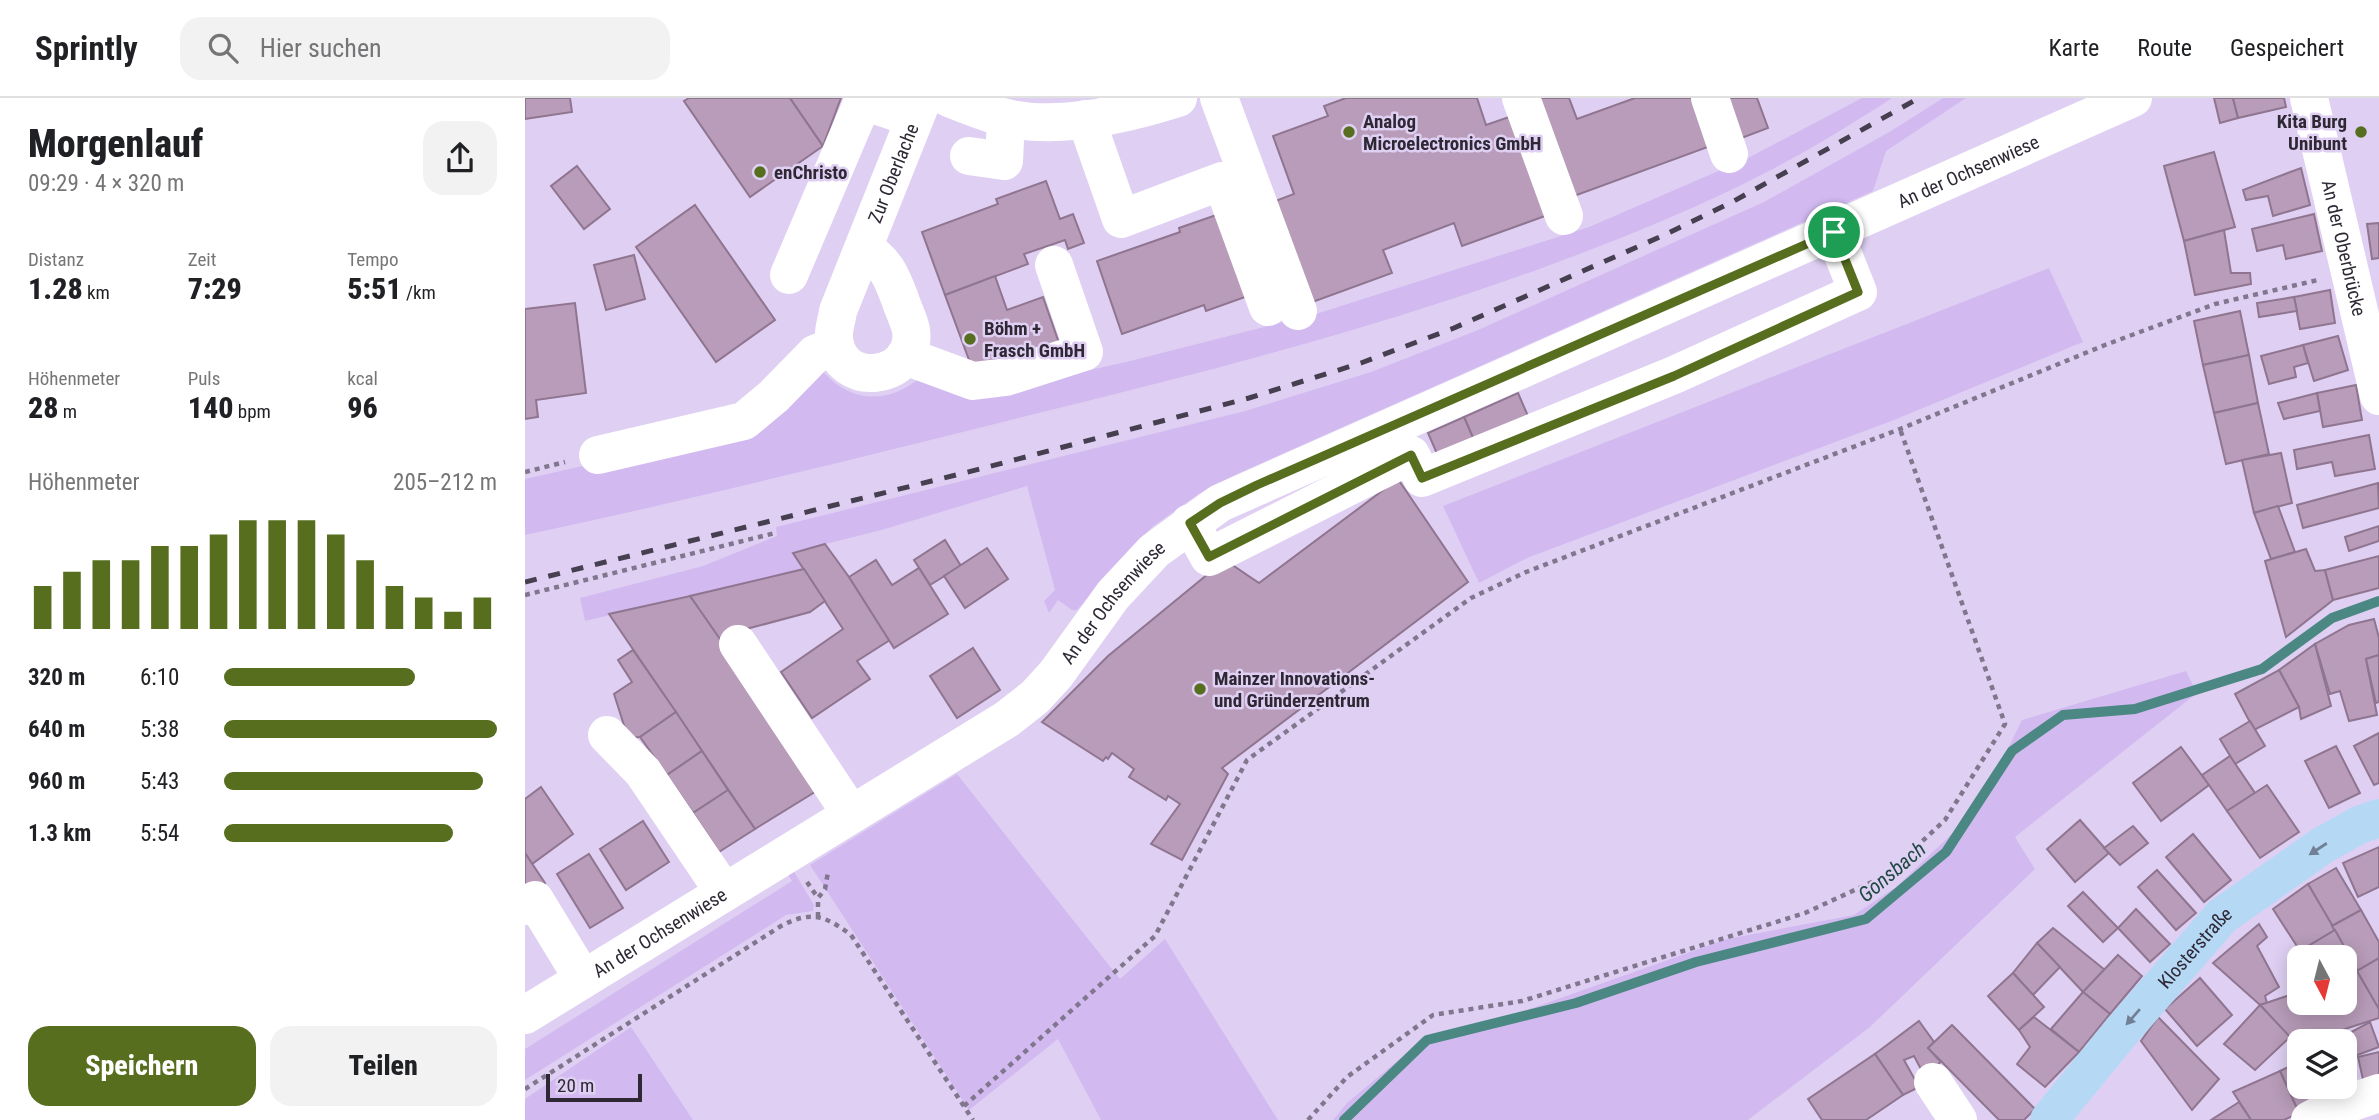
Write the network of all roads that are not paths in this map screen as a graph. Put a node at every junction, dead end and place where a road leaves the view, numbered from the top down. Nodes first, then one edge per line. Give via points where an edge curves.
1 (949, 98) edge
2 (1178, 98) edge
3 (1219, 98) edge
4 (1247, 98) edge
5 (1710, 98) edge
6 (2133, 98) edge
7 (2309, 98) edge
8 (1505, 105) edge
9 (918, 108) edge
10 (1006, 118) junction
11 (1086, 119) junction
12 (1729, 154) dead end
13 (969, 156) dead end
14 (1283, 198) dead end
15 (1565, 216) dead end
16 (1834, 232) junction
17 (864, 247) junction
18 (1054, 265) dead end
19 (789, 275) dead end
20 (835, 345) junction
21 (905, 356) junction
22 (2379, 396) edge
23 (598, 455) dead end
24 (1190, 523) junction
25 (737, 644) dead end
26 (607, 735) dead end
27 (851, 814) junction
28 (2379, 818) edge
29 (724, 892) junction
30 (525, 906) edge
31 (583, 979) junction
32 (525, 1015) edge
33 (1933, 1082) dead end
34 (2379, 1093) edge
35 (1958, 1120) edge
36 (2049, 1120) edge
37 (2310, 1120) edge

1 - 10 street
2 - 11 street
3 - 11 street via 1283,309 1222,181 1121,219
4 - 14 street
5 - 12 street
6 - 16 street, An der Ochsenwiese
7 - 22 street, An der Oberbrücke
8 - 15 street
9 - 17 street, Zur Oberlache
9 - 19 street via 863,101
10 - 11 street
10 - 13 street via 1004,162
16 - 24 street, An der Ochsenwiese via 1257,485
16 - 24 street via 1858,292 1674,376 1422,478 1411,455 1209,557
17 - 20 street, Zur Oberlache via 838,312
17 - 21 street, Zur Oberlache via 891,275 911,330
18 - 21 street via 1084,352 1006,377 973,381
20 - 21 street via 854,370 867,374 895,366
20 - 23 street via 815,354 744,421
24 - 27 street, An der Ochsenwiese via 1154,551 1114,595 1035,696 1007,719
25 - 27 street
26 - 29 street via 643,772
27 - 29 street, An der Ochsenwiese
28 -> 36 main road, Klosterstraße via 2323,845 2222,916
29 - 31 street, An der Ochsenwiese
30 - 31 street via 535,900
31 - 32 street, An der Ochsenwiese
33 - 35 street
34 - 37 street

